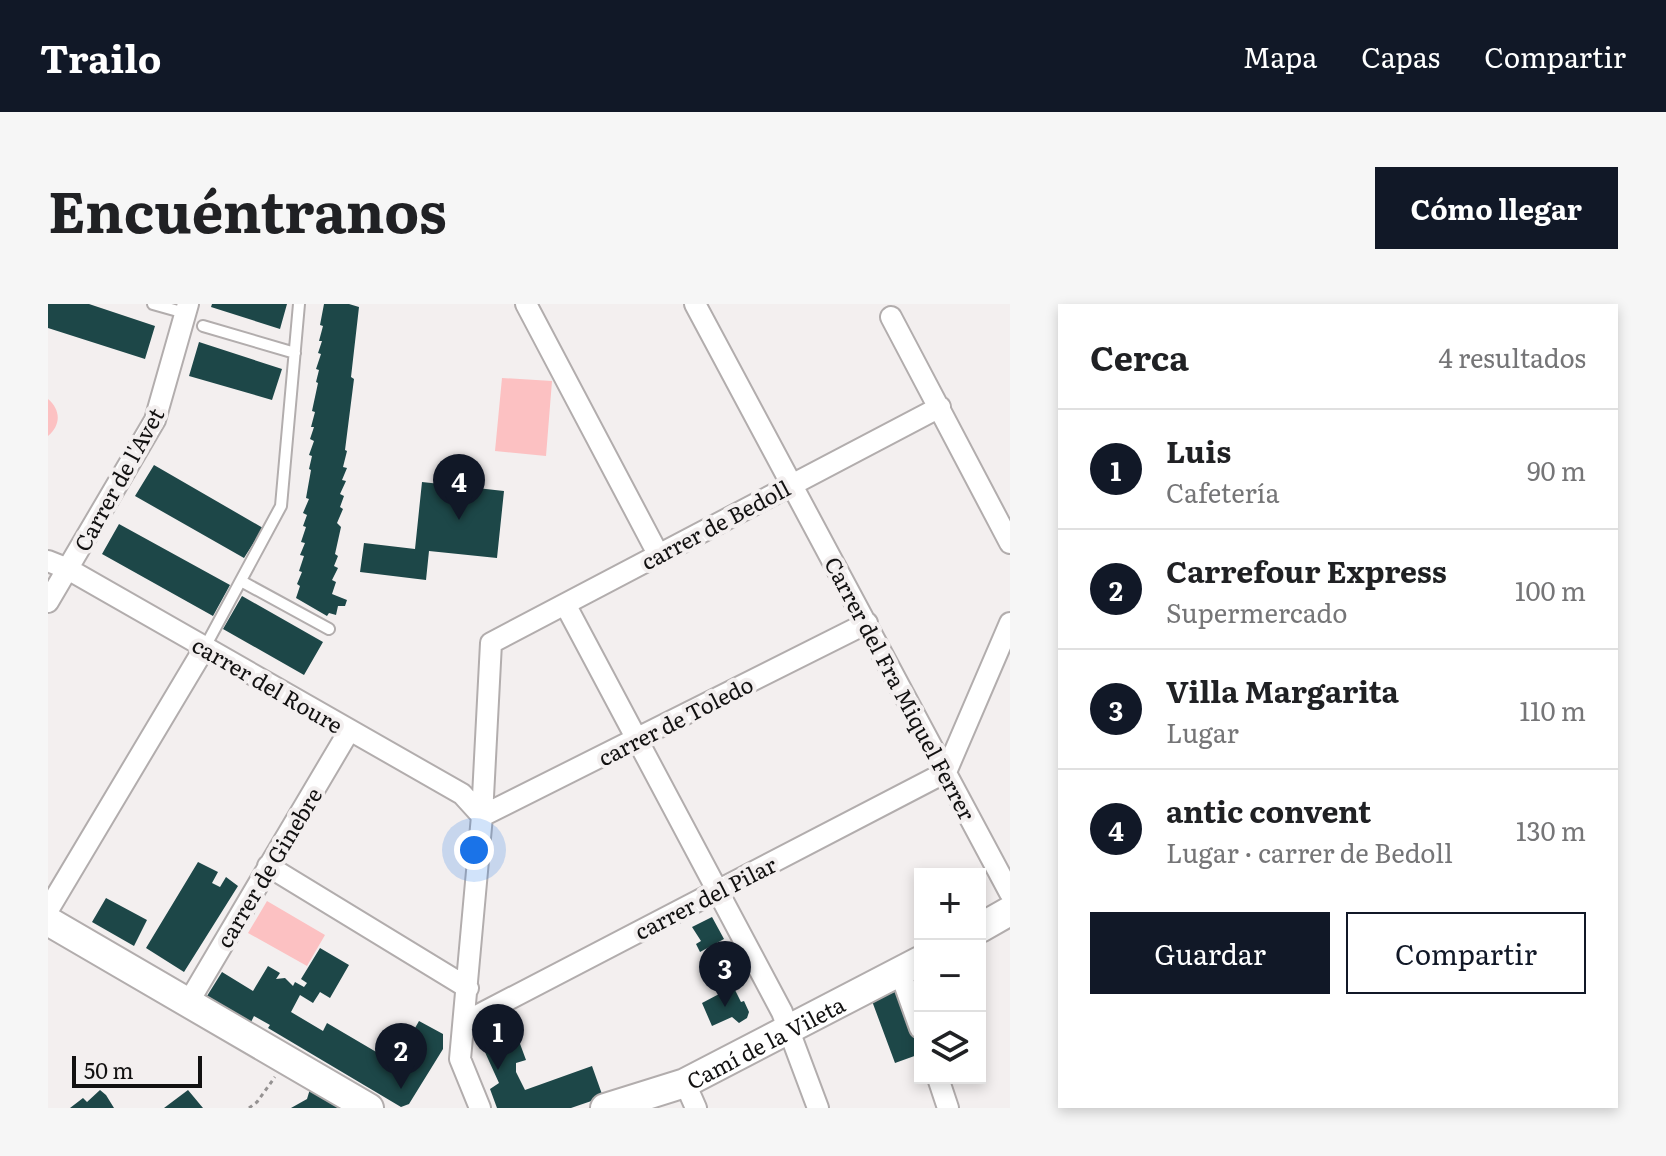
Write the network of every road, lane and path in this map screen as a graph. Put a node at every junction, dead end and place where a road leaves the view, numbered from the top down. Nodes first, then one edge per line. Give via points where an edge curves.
1 (153, 304) edge
2 (299, 304) edge
3 (526, 304) edge
4 (695, 304) edge
5 (186, 308) edge
6 (891, 317) dead end
7 (203, 326) dead end
8 (295, 353) junction
9 (940, 407) junction
10 (792, 482) junction
11 (1010, 543) edge
12 (658, 554) junction
13 (48, 561) edge
14 (68, 569) junction
15 (241, 581) junction
16 (48, 602) edge
17 (565, 604) junction
18 (867, 623) junction
19 (1010, 623) edge
20 (329, 629) dead end
21 (205, 647) junction
22 (349, 731) junction
23 (639, 739) junction
24 (946, 772) junction
25 (482, 816) junction
26 (268, 866) junction
27 (717, 892) junction
28 (1010, 893) edge
29 (48, 910) edge
30 (1010, 911) edge
31 (48, 921) edge
32 (986, 925) edge
33 (910, 967) edge
34 (468, 988) junction
35 (188, 1003) junction
36 (917, 1012) edge
37 (465, 1022) junction
38 (789, 1030) junction
39 (286, 1060) junction
40 (940, 1084) edge
41 (690, 1096) edge
42 (249, 1108) edge
43 (369, 1108) edge
44 (480, 1108) edge
45 (605, 1108) edge
46 (818, 1108) edge
47 (948, 1108) edge

1 - 5 lane
2 - 8 lane
3 - 12 street
4 - 10 street
5 - 14 street, Carrer de l'Avet via 155,420
6 - 9 street
7 - 8 lane
8 - 15 lane via 281,506
9 - 10 street, carrer de Bedoll
9 - 11 street
10 - 12 street, carrer de Bedoll
10 - 18 street, Carrer del Fra Miquel Ferrer
12 - 17 street, carrer de Bedoll
13 - 14 street, carrer del Roure
14 - 16 street, Carrer de l'Avet
14 - 21 street, carrer del Roure
15 - 20 lane
15 - 21 lane
17 - 23 street
17 - 25 street, carrer de Bedoll via 491,643
18 - 23 street, carrer de Toledo
18 - 24 street, Carrer del Fra Miquel Ferrer
19 - 24 street
21 - 22 street, carrer del Roure
21 - 29 street
22 - 25 street, carrer del Roure via 462,794
22 - 26 street, carrer de Ginebre
23 - 25 street, carrer de Toledo
23 - 27 street
24 - 27 street, carrer del Pilar
24 - 28 street, Carrer del Fra Miquel Ferrer
25 - 34 street
26 - 34 street
26 - 35 street, carrer de Ginebre
27 - 37 street, carrer del Pilar
27 - 38 street
30 - 32 street
31 - 35 street
33 - 36 street
33 - 38 street, Camí de la Vileta
34 - 37 street
35 - 39 street
37 - 44 street via 460,1059
38 - 41 street, Camí de la Vileta
38 - 46 street
39 - 42 path
39 - 43 street
40 - 47 street
41 - 45 street, Camí de la Vileta

